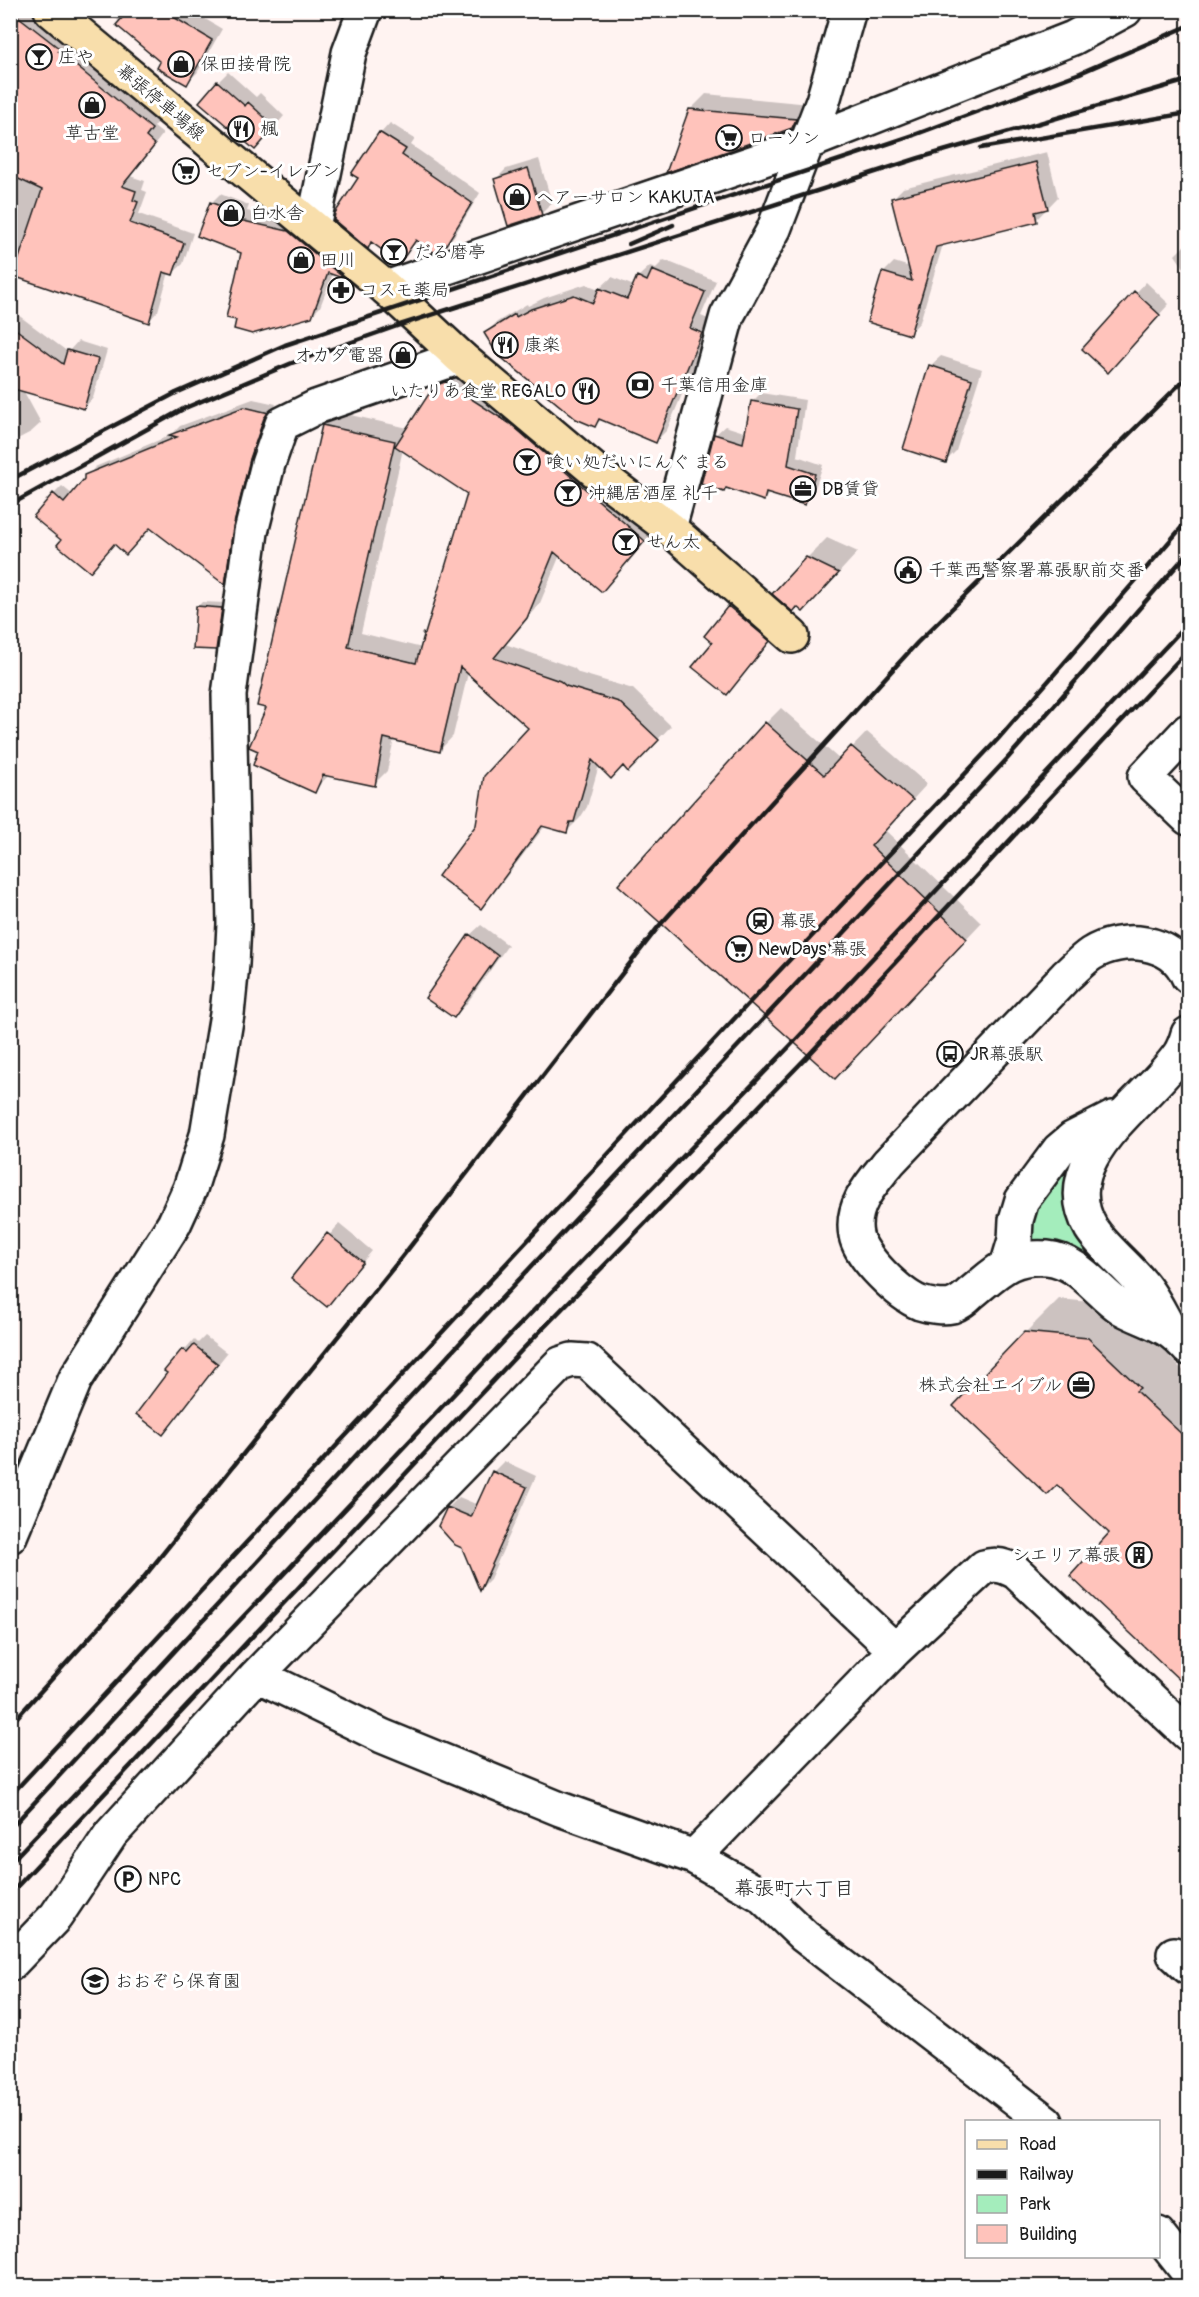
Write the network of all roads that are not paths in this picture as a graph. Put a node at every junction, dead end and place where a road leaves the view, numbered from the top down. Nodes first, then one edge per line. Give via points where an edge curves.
1 (51, 10) edge
2 (365, 10) edge
3 (849, 10) edge
4 (1125, 10) edge
5 (808, 141) junction
6 (312, 227) junction
7 (386, 288) junction
8 (460, 357) junction
9 (669, 528) junction
10 (792, 636) dead end
11 (1188, 731) edge
12 (1188, 818) edge
13 (1188, 976) edge
14 (1188, 1034) edge
15 (1132, 1108) junction
16 (1008, 1263) junction
17 (1180, 1340) edge
18 (10, 1536) edge
19 (895, 1650) junction
20 (256, 1675) junction
21 (1188, 1734) edge
22 (694, 1857) junction
23 (10, 1964) edge
24 (1045, 2120) edge
25 (1160, 2237) edge
26 (1188, 2272) edge

1 - 6 main road, 幕張停車場線
2 - 6 street via 349,53
3 - 5 street
4 - 5 street via 1072,38
5 - 7 street
5 - 9 street via 774,229 727,316
6 - 7 main road, 幕張停車場線
7 - 8 main road, 幕張停車場線
8 - 9 main road, 幕張停車場線
8 - 18 street via 316,407 282,424 251,532 229,695 233,954 207,1135 174,1224 75,1380
9 - 10 main road, 幕張停車場線
11 - 12 street via 1144,777
13 - 16 street via 1174,958 1158,948 1136,942 1091,954 889,1162 863,1194 856,1234 865,1256 904,1293 921,1303 953,1305
14 - 15 street via 1180,1054
15 - 16 street via 1072,1139 1059,1150 1022,1200
15 - 17 street via 1096,1148 1085,1169 1080,1189 1083,1212 1092,1230 1143,1284
16 - 17 street via 1050,1258 1070,1266 1121,1307
19 - 20 street via 587,1361 572,1360 560,1364
19 - 21 street via 984,1567 992,1564 1008,1568
19 - 22 street
20 - 22 street via 382,1736 560,1809
20 - 23 street via 111,1834 56,1916
22 - 24 street via 761,1895 804,1936
25 - 26 street

